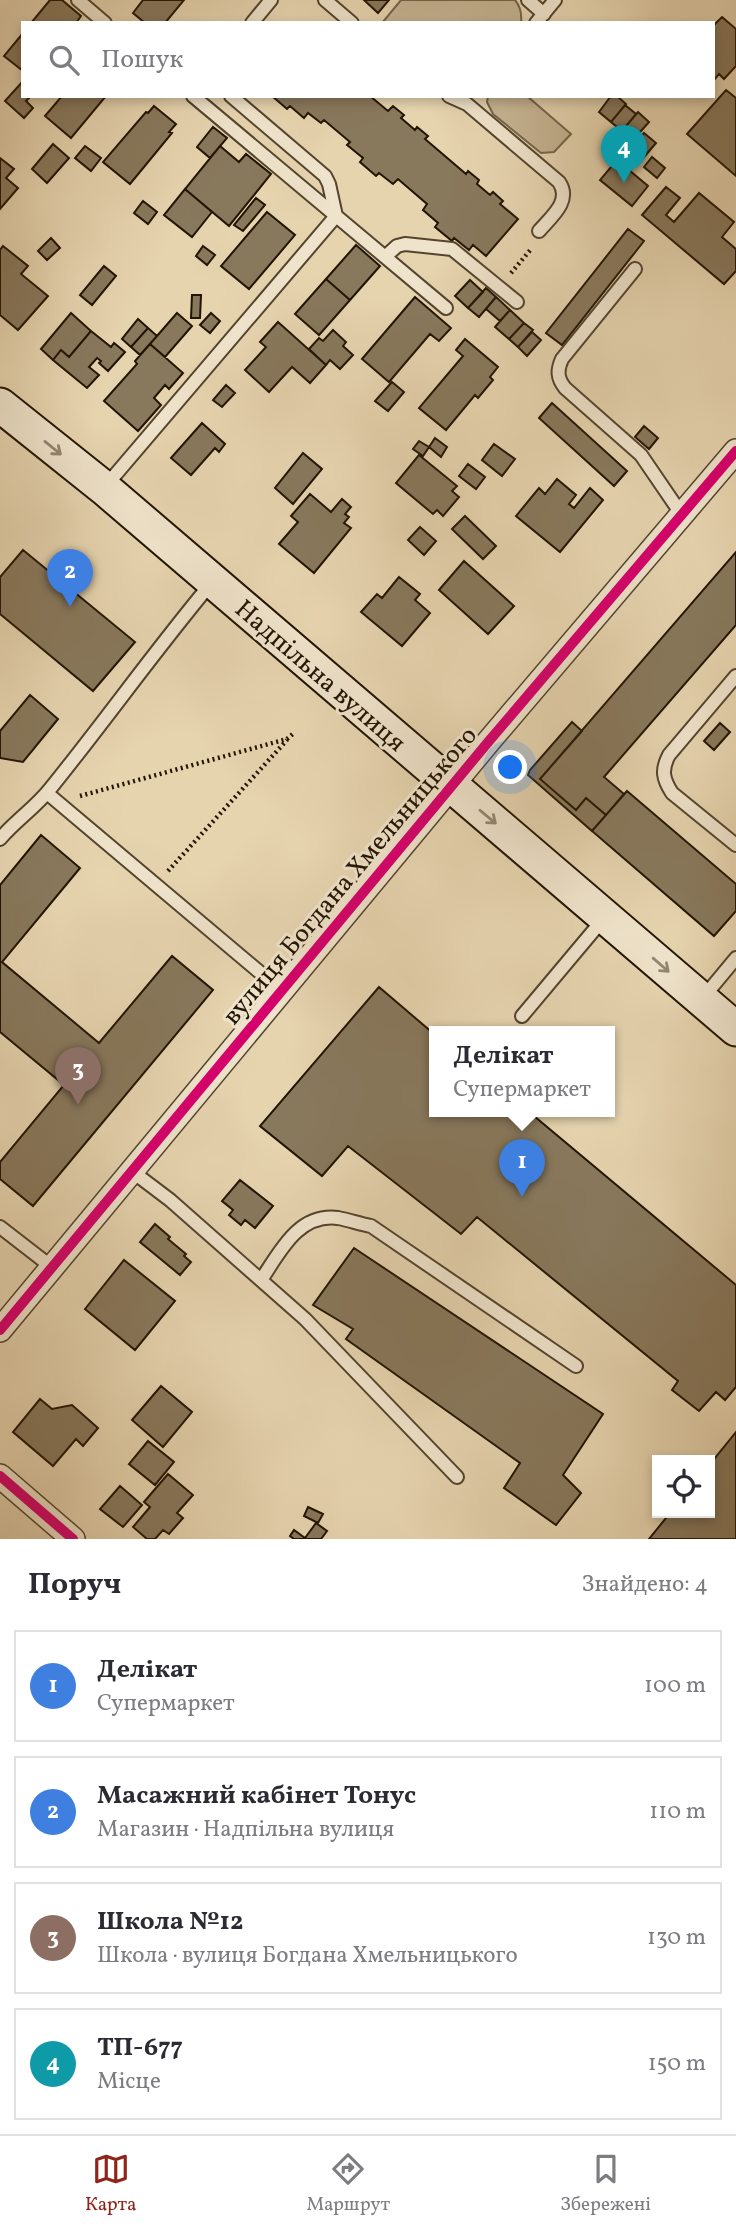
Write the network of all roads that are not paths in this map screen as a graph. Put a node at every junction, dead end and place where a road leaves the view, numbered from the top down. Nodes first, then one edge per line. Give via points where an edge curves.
1 (78, 0) edge
2 (271, 0) edge
3 (325, 0) edge
4 (528, 0) edge
5 (555, 0) edge
6 (540, 18) edge
7 (103, 21) edge
8 (254, 21) edge
9 (350, 21) edge
10 (195, 98) edge
11 (234, 98) edge
12 (470, 100) edge
13 (336, 216) junction
14 (539, 231) road end
15 (385, 257) junction
16 (635, 269) dead end
17 (517, 302) dead end
18 (446, 308) dead end
19 (0, 405) edge
20 (736, 451) edge
21 (104, 488) junction
22 (682, 515) junction
23 (213, 581) junction
24 (736, 676) edge
25 (452, 786) junction
26 (47, 793) junction
27 (0, 839) edge
28 (736, 845) edge
29 (606, 917) junction
30 (736, 958) edge
31 (282, 991) junction
32 (702, 999) junction
33 (522, 1016) dead end
34 (736, 1029) edge
35 (132, 1172) junction
36 (0, 1227) edge
37 (53, 1268) junction
38 (261, 1280) junction
39 (0, 1330) edge
40 (576, 1366) dead end
41 (0, 1476) edge
42 (457, 1477) dead end
43 (73, 1539) edge

1 - 7 lane
2 - 8 lane
3 - 9 lane
4 - 6 lane
5 - 6 lane
10 - 13 lane
11 - 13 lane via 325,176
12 - 14 lane via 564,189 561,205
13 - 15 lane
13 - 21 lane
15 - 17 lane via 405,244 452,249
15 - 18 lane
16 - 22 lane via 562,359 558,374 565,388 642,455
19 -> 21 main road, Надпільна вулиця
20 - 22 street, вулиця Богдана Хмельницького
21 - 23 main road, Надпільна вулиця
22 - 25 street, вулиця Богдана Хмельницького
23 - 25 main road, Надпільна вулиця
23 - 26 lane
24 - 28 lane via 669,755 663,774 672,793
25 -> 29 main road, Надпільна вулиця
25 - 31 street, вулиця Богдана Хмельницького
26 - 27 lane
26 - 31 lane
29 -> 32 main road, Надпільна вулиця
29 - 33 lane
30 - 32 lane
31 - 35 street, вулиця Богдана Хмельницького
32 - 34 main road, Надпільна вулиця
35 - 37 street, вулиця Богдана Хмельницького
35 - 38 lane
36 - 37 lane
37 - 39 street, вулиця Богдана Хмельницького
38 - 40 lane via 292,1234 312,1220 336,1218 371,1226
38 - 42 lane via 305,1319
41 - 43 street

